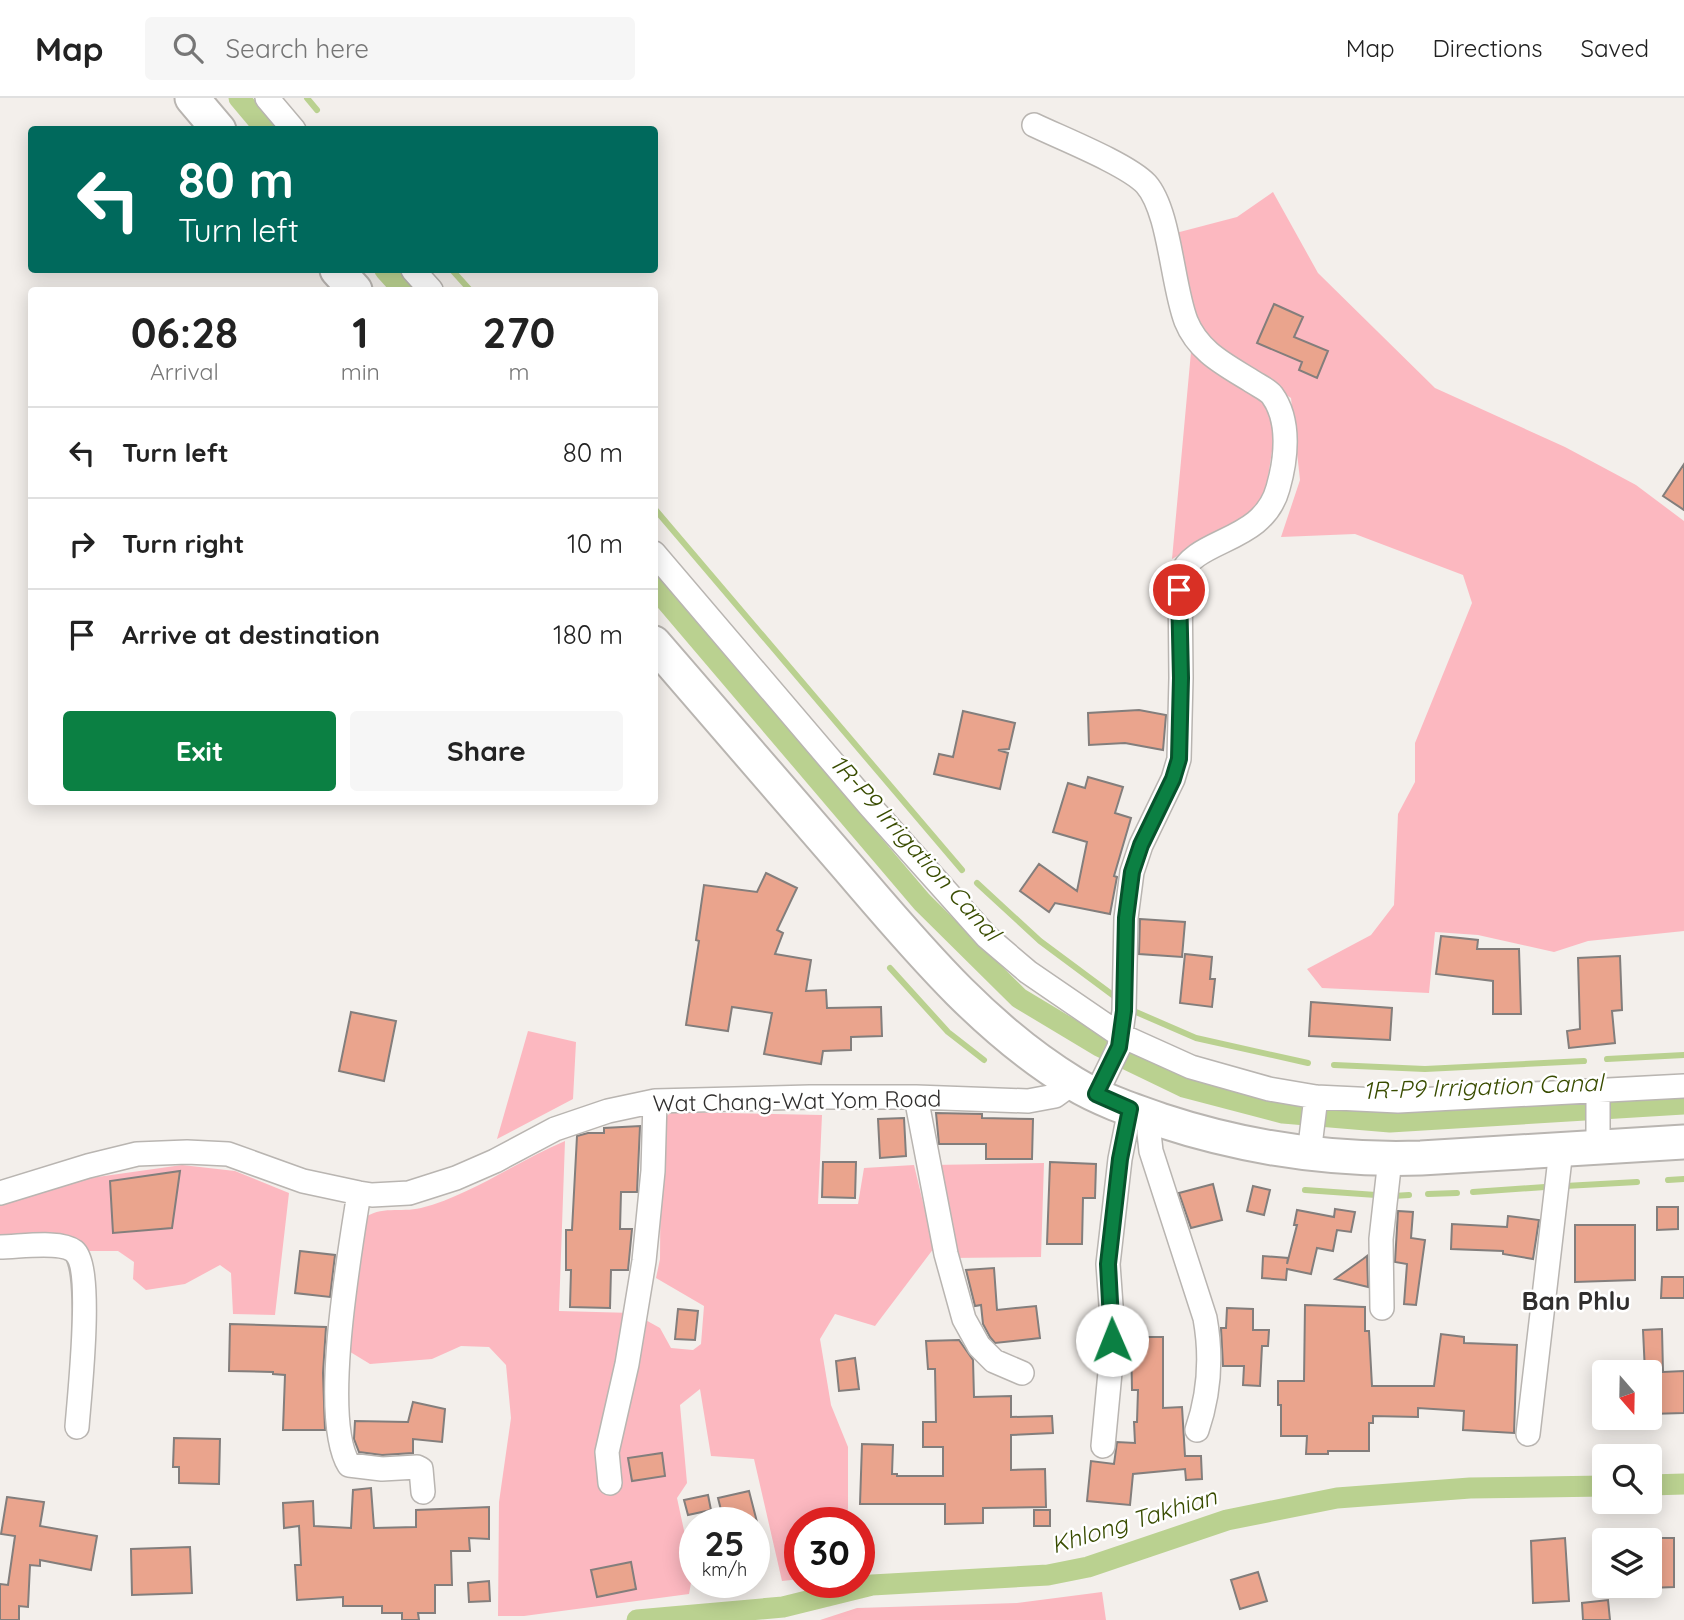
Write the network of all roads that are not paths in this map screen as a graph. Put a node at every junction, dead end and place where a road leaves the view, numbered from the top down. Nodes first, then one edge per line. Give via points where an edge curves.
1 (192, 98) edge
2 (267, 98) edge
3 (1034, 125) dead end
4 (216, 126) edge
5 (291, 126) edge
6 (340, 273) edge
7 (416, 273) edge
8 (352, 287) edge
9 (428, 287) edge
10 (658, 558) edge
11 (658, 648) edge
12 (1120, 1041) junction
13 (1092, 1084) junction
14 (1684, 1086) edge
15 (1598, 1096) junction
16 (916, 1097) junction
17 (655, 1101) junction
18 (1315, 1104) junction
19 (1141, 1113) junction
20 (1598, 1139) junction
21 (1684, 1142) edge
22 (1310, 1144) junction
23 (1561, 1150) junction
24 (1390, 1159) junction
25 (359, 1193) junction
26 (0, 1194) edge
27 (0, 1247) edge
28 (1382, 1308) dead end
29 (1022, 1374) dead end
30 (77, 1427) dead end
31 (1197, 1430) dead end
32 (1528, 1434) dead end
33 (1103, 1446) dead end
34 (610, 1483) dead end
35 (423, 1492) dead end

1 - 4 main road
2 - 5 street
3 - 12 street via 1145,184 1162,218 1177,292 1195,339 1206,352 1272,395 1283,420 1285,458 1277,491 1267,508 1244,533 1184,565 1180,576 1179,759 1132,872
6 - 8 main road
7 - 9 street
10 - 12 street via 869,806 987,936
11 - 13 main road via 944,978 1025,1049
12 - 13 street
12 - 18 street
13 - 16 street, Wat Chang-Wat Yom Road via 1028,1101
13 - 19 main road
14 - 15 street
15 - 18 street
15 - 20 street
16 - 17 street, Wat Chang-Wat Yom Road
16 - 29 street via 946,1254 964,1319 994,1361
17 - 25 street, Wat Chang-Wat Yom Road via 555,1129 495,1161 409,1193
17 - 34 street via 644,1261 607,1452
18 - 22 street
19 - 22 main road via 1276,1150
19 - 31 street via 1205,1318 1209,1385
19 - 33 street via 1120,1159 1108,1264 1111,1362
20 - 21 main road
20 - 23 main road
22 - 24 main road
23 - 24 main road
23 - 32 street
24 - 28 street via 1381,1239
25 - 26 street, Wat Chang-Wat Yom Road via 303,1181 228,1154 187,1152 137,1154
25 - 35 street via 341,1309 338,1400 342,1453 349,1465 417,1467
27 - 30 street via 62,1245 76,1252 80,1260 85,1317

